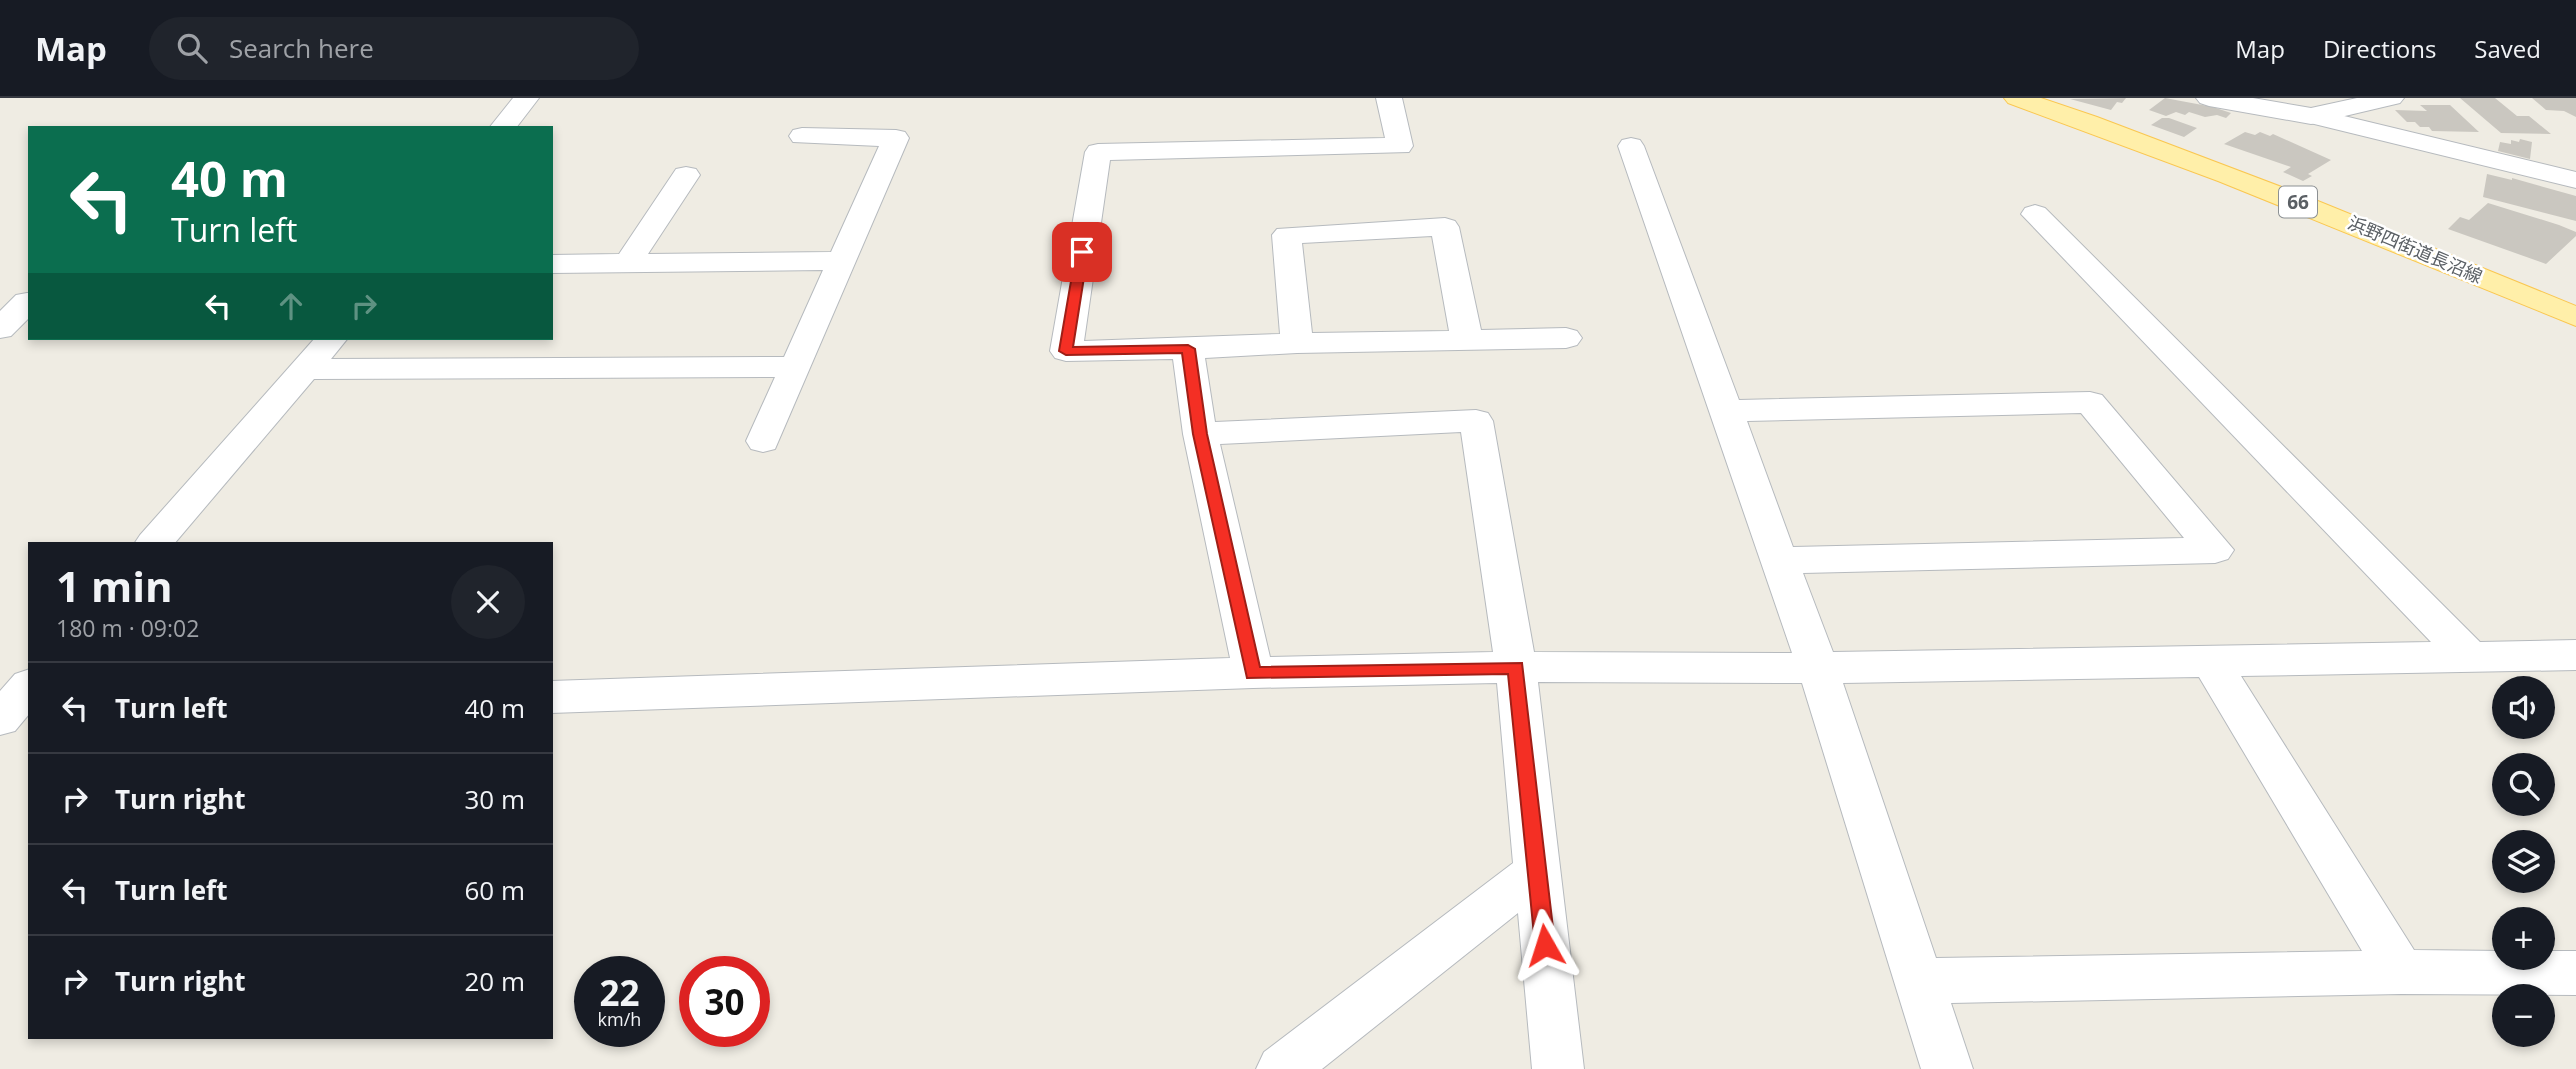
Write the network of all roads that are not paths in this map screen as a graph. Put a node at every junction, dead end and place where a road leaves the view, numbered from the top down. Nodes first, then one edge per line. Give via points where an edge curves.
1 (526, 98) edge
2 (1389, 98) edge
3 (2017, 98) edge
4 (2209, 98) edge
5 (2392, 98) edge
6 (2311, 116) junction
7 (504, 126) edge
8 (802, 135) dead end
9 (1631, 146) dead end
10 (686, 175) dead end
11 (2576, 180) edge
12 (2035, 214) dead end
13 (842, 261) junction
14 (553, 264) edge
15 (627, 264) junction
16 (27, 302) dead end
17 (2576, 317) edge
18 (0, 329) edge
19 (1566, 338) dead end
20 (330, 340) edge
21 (1466, 340) junction
22 (1297, 343) junction
23 (1188, 349) junction
24 (796, 367) junction
25 (306, 369) junction
26 (1726, 411) junction
27 (1200, 434) junction
28 (763, 441) dead end
29 (155, 542) edge
30 (1780, 561) junction
31 (2576, 655) edge
32 (2470, 657) junction
33 (2210, 661) junction
34 (1516, 667) junction
35 (1818, 668) junction
36 (1253, 673) junction
37 (28, 688) edge
38 (553, 697) edge
39 (8, 717) edge
40 (1537, 870) junction
41 (2401, 972) junction
42 (2576, 973) edge
43 (1919, 981) junction
44 (1282, 1069) edge
45 (1558, 1069) edge
46 (1947, 1069) edge

1 - 7 street
2 - 23 street via 1400,146 1098,152 1066,351
3 - 17 main road, 浜野四街道長沼線 / 66 via 2314,208
4 - 6 street
5 - 6 street
6 - 11 street
8 - 13 street via 896,138
9 - 26 street
10 - 15 street
12 - 32 street
13 - 15 street
13 - 24 street
14 - 15 street
16 - 18 street
19 - 21 street
20 - 25 street
21 - 22 street
21 - 22 street via 1445,227 1287,235
22 - 23 street
23 - 27 street
24 - 25 street
24 - 28 street
25 - 29 street
26 - 30 street
26 - 30 street via 2090,402 2215,550
27 - 34 street via 1476,421
27 - 36 street
30 - 35 street
31 - 32 street
32 - 33 street
33 - 35 street
33 - 41 street
34 - 35 street
34 - 36 street
34 - 40 street
35 - 43 street
36 - 38 street
37 - 39 street
40 - 44 street
40 - 45 street
41 - 42 street
41 - 43 street
43 - 46 street

